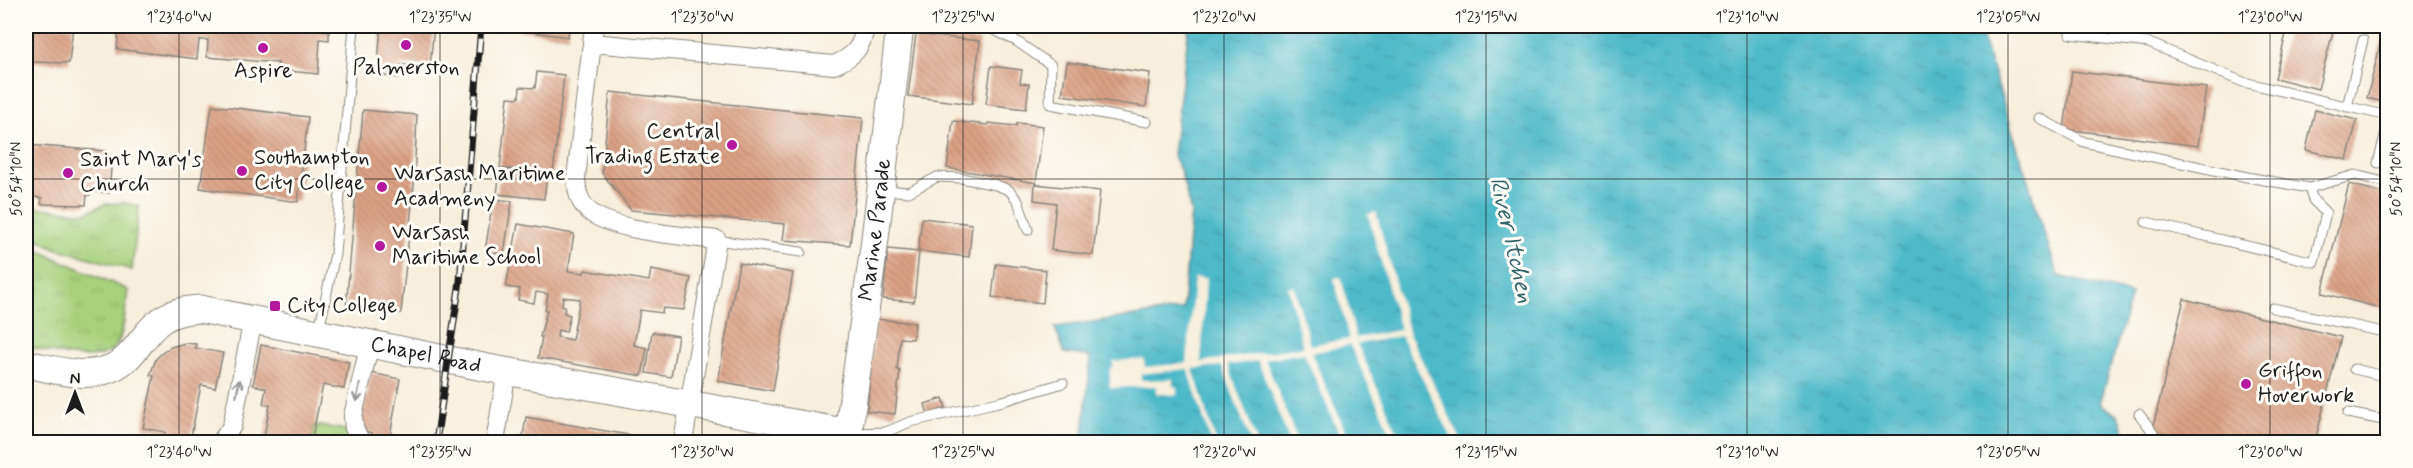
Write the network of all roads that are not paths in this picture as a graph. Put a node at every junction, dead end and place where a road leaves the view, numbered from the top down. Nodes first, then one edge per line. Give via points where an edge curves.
1 (354, 26) edge
2 (865, 26) edge
3 (900, 26) edge
4 (986, 26) edge
5 (593, 34) edge
6 (2070, 34) dead end
7 (2363, 40) dead end
8 (2347, 106) junction
9 (2388, 116) edge
10 (2039, 117) dead end
11 (1146, 122) dead end
12 (2388, 124) edge
13 (2378, 163) dead end
14 (2388, 183) edge
15 (2310, 188) junction
16 (881, 190) junction
17 (2146, 222) dead end
18 (1028, 230) dead end
19 (717, 240) junction
20 (801, 252) dead end
21 (2273, 308) dead end
22 (253, 319) junction
23 (319, 332) junction
24 (2388, 333) edge
25 (370, 343) junction
26 (26, 364) edge
27 (2354, 369) dead end
28 (507, 371) junction
29 (2388, 377) edge
30 (1063, 383) dead end
31 (689, 405) junction
32 (2348, 413) dead end
33 (2139, 414) dead end
34 (2388, 421) edge
35 (848, 438) edge
36 (221, 442) edge
37 (361, 442) edge
38 (495, 442) edge
39 (683, 442) edge
40 (2180, 442) edge

1 - 23 lane via 335,254
2 - 5 street via 856,53 834,65
3 - 16 street, Marine Parade
4 - 11 lane via 1051,65 1050,104
5 - 19 street via 576,178 584,207 606,221 634,228
6 - 8 lane via 2149,42 2243,82
7 - 8 lane
8 - 9 lane
10 - 15 lane via 2084,142
12 - 13 lane
14 - 15 lane via 2355,175
15 - 17 lane via 2313,200 2326,213 2314,262
16 - 18 lane via 909,192 937,177 996,185 1009,190 1018,201
16 - 35 street, Marine Parade
19 - 20 lane
19 - 31 street
21 - 24 lane
22 - 23 street, Chapel Road
22 - 26 street, Chapel Road via 200,309 175,312 158,321 123,361 96,373
36 -> 22 street via 232,426
23 - 25 street, Chapel Road
25 - 28 street, Chapel Road
25 -> 37 street via 353,416
27 - 29 lane
28 - 31 street, Chapel Road
28 - 38 street
30 - 35 lane via 910,422 885,432
31 - 35 street, Chapel Road
31 - 39 street
32 - 34 lane
33 - 40 lane via 2156,436

